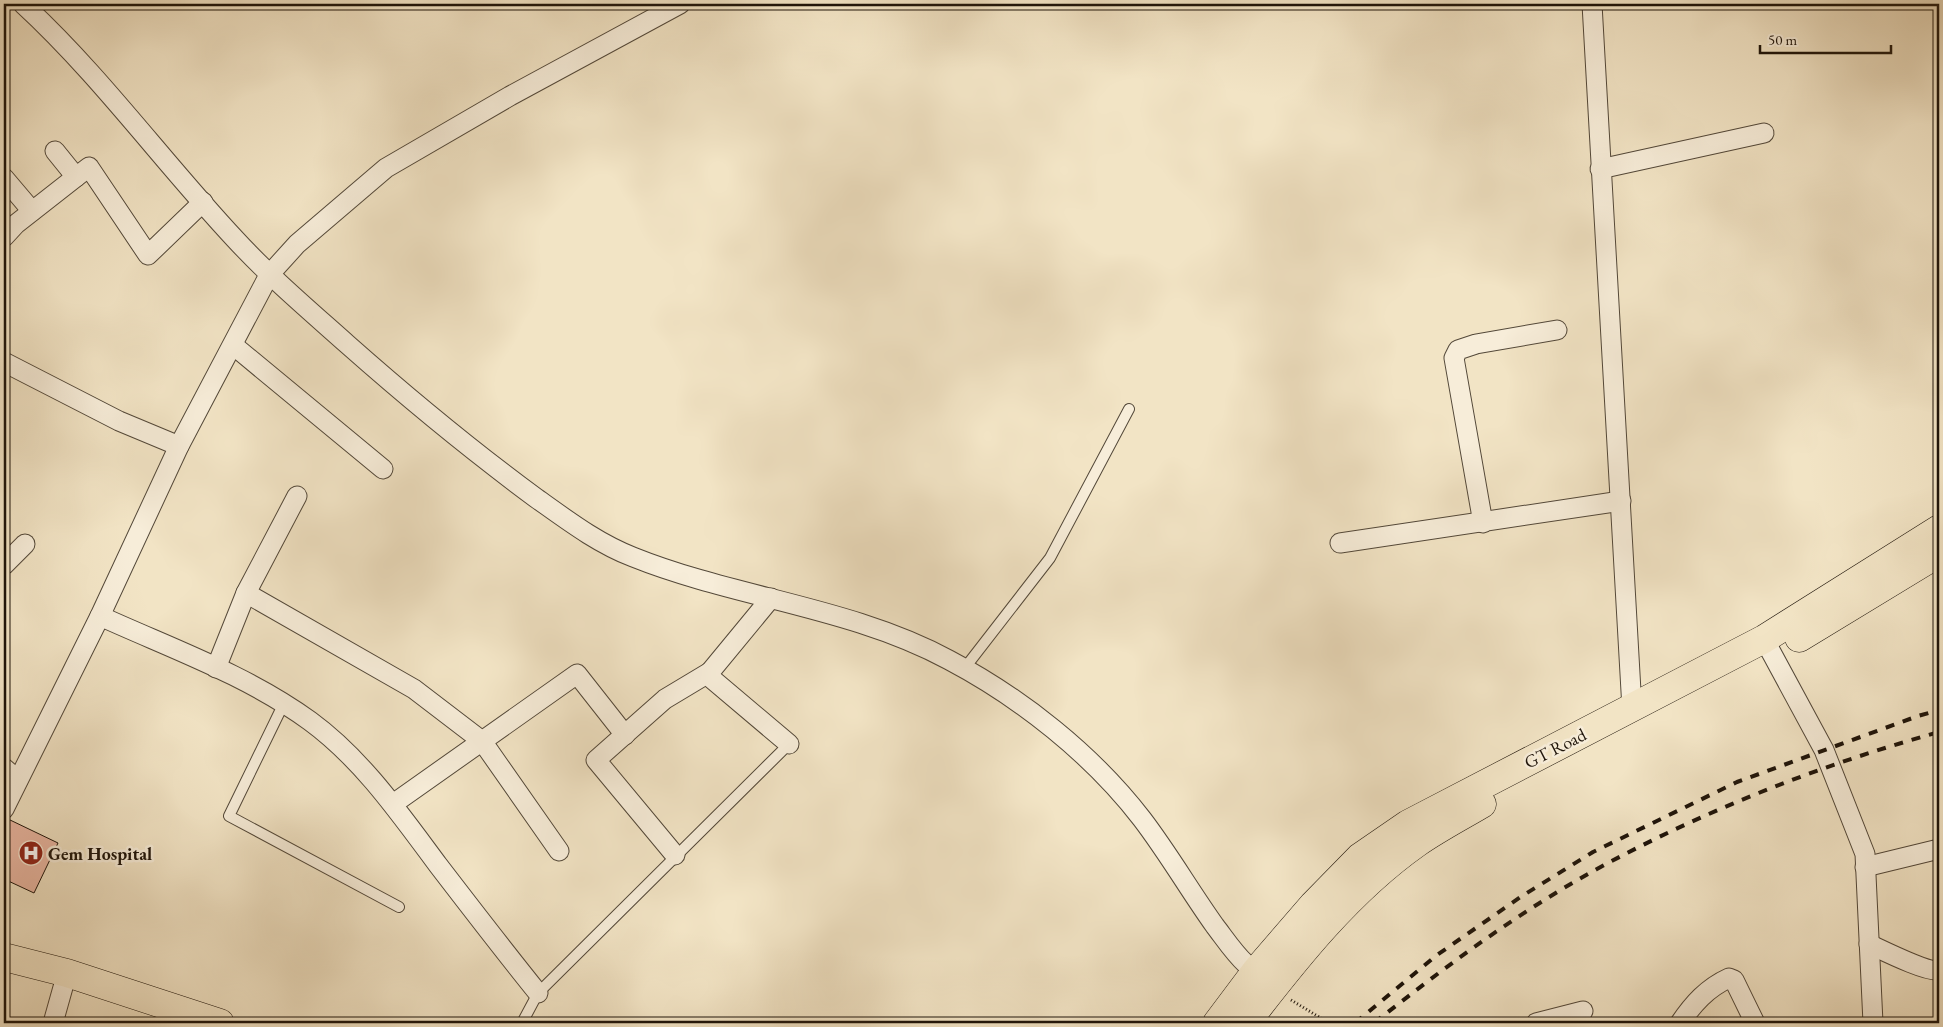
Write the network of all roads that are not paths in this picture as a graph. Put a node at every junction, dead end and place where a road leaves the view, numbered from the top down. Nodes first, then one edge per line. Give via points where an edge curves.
1 (677, 4) edge
2 (1592, 4) edge
3 (26, 5) edge
4 (1764, 133) dead end
5 (55, 151) dead end
6 (1600, 169) junction
7 (76, 177) junction
8 (4, 178) edge
9 (203, 202) junction
10 (32, 211) junction
11 (4, 237) edge
12 (270, 275) junction
13 (1557, 330) dead end
14 (233, 345) junction
15 (4, 362) edge
16 (1129, 409) dead end
17 (179, 446) junction
18 (384, 469) dead end
19 (297, 496) dead end
20 (1621, 501) junction
21 (1483, 523) junction
22 (1939, 529) edge
23 (1340, 543) dead end
24 (25, 544) dead end
25 (1939, 554) edge
26 (4, 565) edge
27 (246, 593) junction
28 (771, 598) junction
29 (100, 616) junction
30 (1768, 646) junction
31 (216, 668) junction
32 (964, 669) junction
33 (710, 672) junction
34 (284, 703) junction
35 (1632, 709) junction
36 (625, 734) junction
37 (482, 741) junction
38 (789, 744) joint
39 (11, 774) edge
40 (393, 804) junction
41 (4, 809) edge
42 (1939, 850) edge
43 (558, 851) dead end
44 (675, 856) junction
45 (1865, 867) junction
46 (399, 907) dead end
47 (1869, 944) junction
48 (4, 957) edge
49 (1939, 970) edge
50 (67, 973) junction
51 (1265, 980) junction
52 (538, 993) junction
53 (1583, 1011) dead end
54 (53, 1023) edge
55 (220, 1023) edge
56 (522, 1023) edge
57 (1217, 1023) edge
58 (1246, 1023) edge
59 (1536, 1023) edge
60 (1680, 1023) edge
61 (1755, 1023) edge
62 (1873, 1023) edge

1 - 12 street via 386,168 297,244
2 - 6 street
3 - 9 street
4 - 6 street
5 - 7 street
6 - 20 street
7 - 9 street via 90,167 148,255
7 - 10 street
8 - 10 street
9 - 12 street
10 - 11 street
12 - 14 street
12 - 28 street via 408,397 580,530 634,558
13 - 21 street via 1470,346 1458,350 1454,358
14 - 17 street
14 - 18 street
15 - 17 street via 119,421
16 - 32 lane via 1050,558
17 - 29 street
19 - 27 street
20 - 21 street
20 - 35 street
21 - 23 street
22 - 30 highway, GT Road
24 - 26 street
25 - 30 highway, GT Road
27 - 31 street
27 - 37 street via 414,690
28 - 32 street via 884,632
28 - 33 street
29 - 31 street
29 - 39 street
30 - 35 highway, GT Road
30 - 45 street via 1831,766 1865,854
30 - 51 highway, GT Road via 1607,740 1514,785 1417,843 1374,877
31 - 34 street
32 - 51 street via 1039,718 1117,789 1158,841 1227,942 1244,963
33 - 36 street via 665,699
33 - 38 street via 712,679
34 - 40 street via 332,739
34 - 46 lane via 229,816
35 - 51 highway, GT Road via 1416,820 1360,857 1313,905
36 - 37 street via 577,674
36 - 44 street via 596,760
37 - 40 street
37 - 43 street
38 - 44 lane
39 - 41 street
40 - 52 street
42 - 45 street
44 - 52 lane
45 - 47 street
47 - 49 street
47 - 62 street
48 - 50 highway
50 - 54 street
50 - 55 highway
51 - 57 highway, GT Road
51 - 58 highway, GT Road
52 - 56 lane
53 - 59 street
60 - 61 street via 1713,985 1729,978 1734,980

